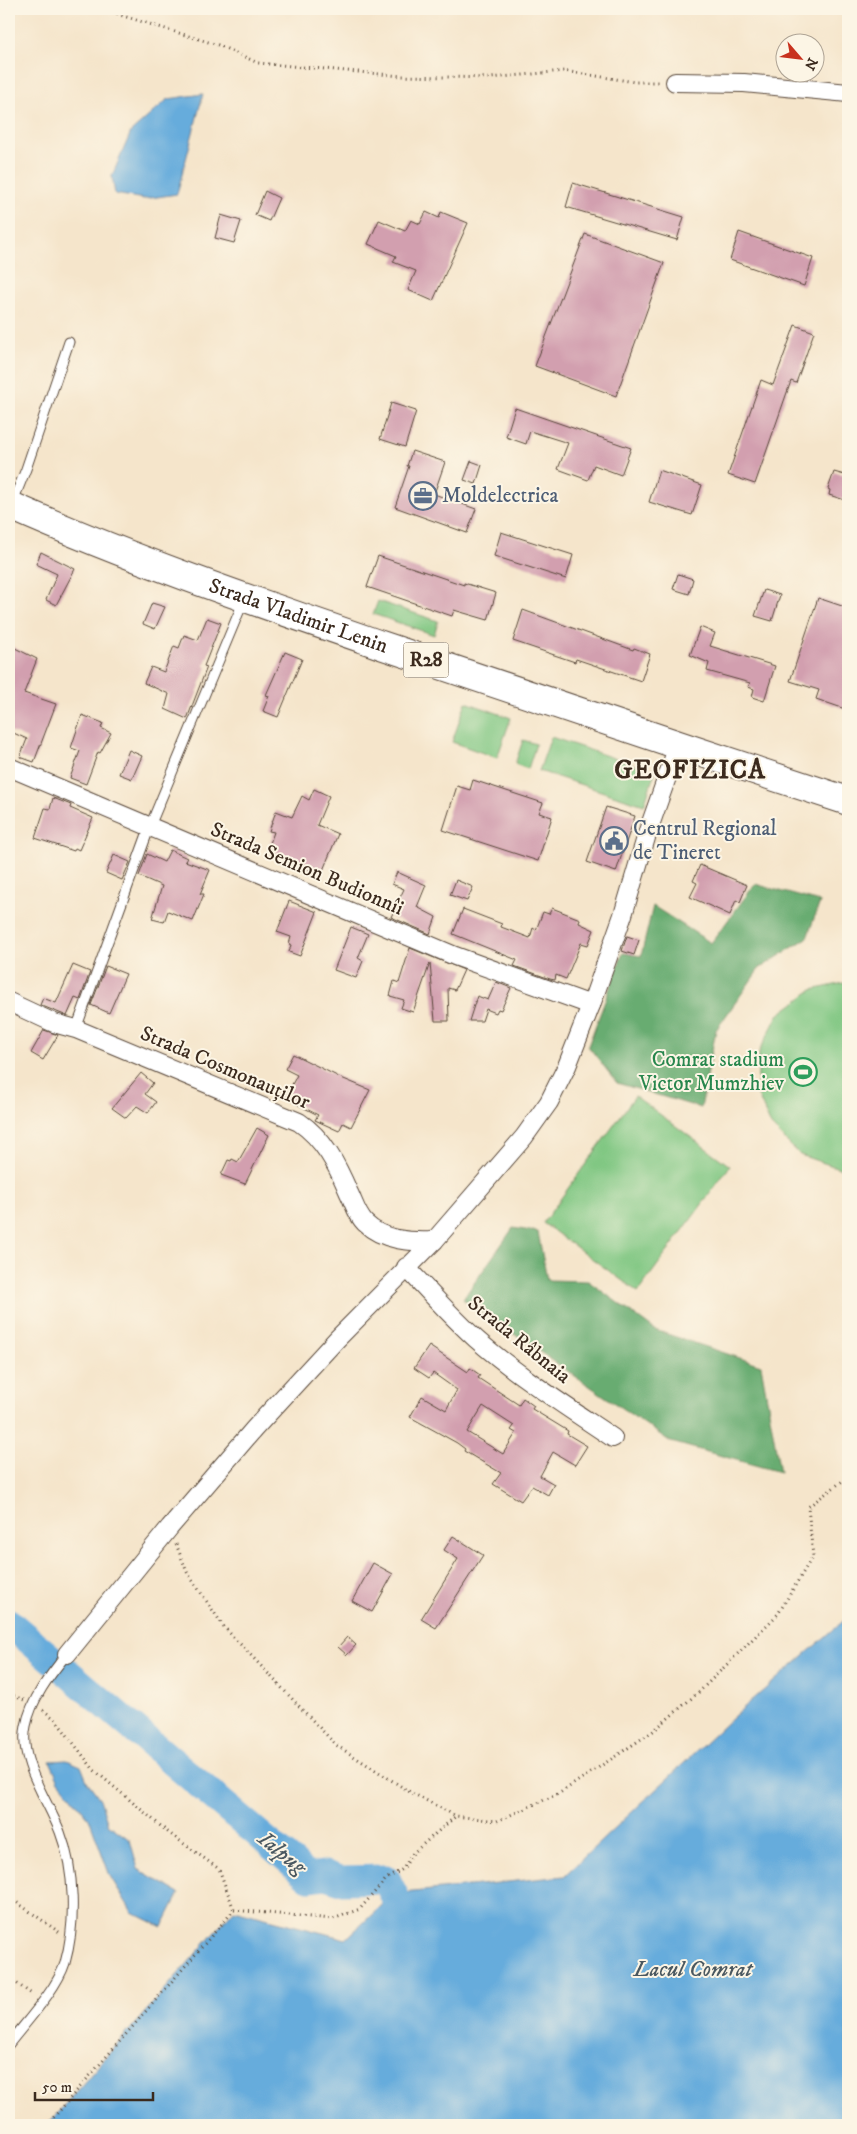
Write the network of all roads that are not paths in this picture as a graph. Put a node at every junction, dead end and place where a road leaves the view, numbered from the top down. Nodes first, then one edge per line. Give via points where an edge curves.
1 (675, 82) road end
2 (848, 92) edge
3 (69, 342) dead end
4 (10, 506) edge
5 (245, 598) junction
6 (678, 746) junction
7 (9, 767) edge
8 (848, 801) edge
9 (150, 826) junction
10 (9, 1002) edge
11 (591, 1004) junction
12 (76, 1029) junction
13 (434, 1241) junction
14 (406, 1267) junction
15 (613, 1438) dead end
16 (67, 1654) joint
17 (9, 2044) edge

1 - 2 street
3 - 4 lane via 26,469
4 - 5 main road, Strada Vladimir Lenin / R28
5 - 6 main road, Strada Vladimir Lenin / R28
5 - 9 lane
6 - 8 main road, Strada Vladimir Lenin / R28
6 - 11 street
7 - 9 street, Strada Semion Budionnîi
9 - 11 street, Strada Semion Budionnîi via 455,956
9 - 12 lane
10 - 12 street, Strada Cosmonauților via 54,1023
11 - 13 street via 549,1102 524,1137
12 - 13 street, Strada Cosmonauților via 299,1122 329,1153 364,1222 391,1237 414,1242
13 - 14 street
14 - 15 street, Strada Râbnaia via 477,1340
14 - 16 street via 254,1429
16 - 17 lane via 50,1675 34,1704 26,1727 25,1754 61,1834 73,1885 70,1940 64,1965 53,1987

